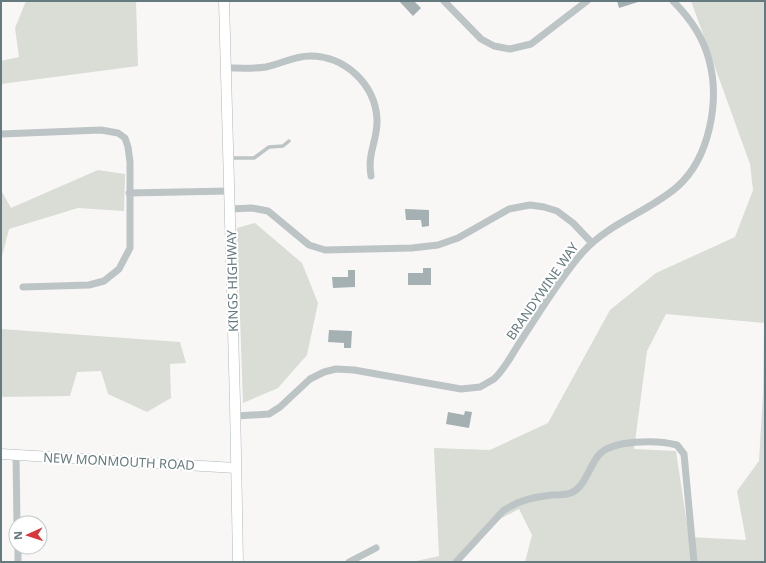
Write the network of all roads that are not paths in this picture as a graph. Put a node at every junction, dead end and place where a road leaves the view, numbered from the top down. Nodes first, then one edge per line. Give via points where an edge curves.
1 (224, 1) edge
2 (444, 1) edge
3 (587, 1) edge
4 (673, 1) edge
5 (226, 68) junction
6 (1, 134) edge
7 (289, 141) dead end
8 (228, 158) junction
9 (371, 176) dead end
10 (229, 191) junction
11 (129, 193) junction
12 (230, 209) junction
13 (592, 243) junction
14 (24, 287) dead end
15 (236, 416) junction
16 (1, 454) edge
17 (16, 455) junction
18 (236, 468) junction
19 (17, 515) edge
20 (376, 548) dead end
21 (238, 562) edge
22 (349, 562) edge
23 (456, 562) edge
24 (694, 562) edge

1 - 5 street, KINGS HIGHWAY
2 - 3 street via 481,39 494,46 510,49 531,44
4 - 13 street, BRANDYWINE WAY via 696,28 709,60 713,98 704,143 695,163 678,186 623,220
5 - 8 street, KINGS HIGHWAY
5 - 9 street via 265,67 296,57 310,56 330,58 346,66 367,87 376,110 376,131 369,158
6 - 11 street via 101,130 118,133 125,138 128,147
7 - 8 lane via 283,146 268,147 254,158
8 - 10 street, KINGS HIGHWAY
10 - 11 street
10 - 12 street, KINGS HIGHWAY
11 - 14 street via 130,251 116,272 104,281 90,285
12 - 13 street via 252,208 268,211 309,245 325,250 438,245 458,238 509,209 530,205 557,211
12 - 15 street, KINGS HIGHWAY
13 - 15 street, BRANDYWINE WAY via 564,276 500,373 486,384 472,389 461,389 336,369 310,379 273,412 264,415
15 - 18 street, KINGS HIGHWAY
16 - 17 street, NEW MONMOUTH ROAD
17 - 18 street, NEW MONMOUTH ROAD
17 - 19 street
18 - 21 street, KINGS HIGHWAY
20 - 22 street
23 - 24 street via 510,506 526,499 567,494 576,490 598,456 607,449 619,445 661,442 677,445 684,454

